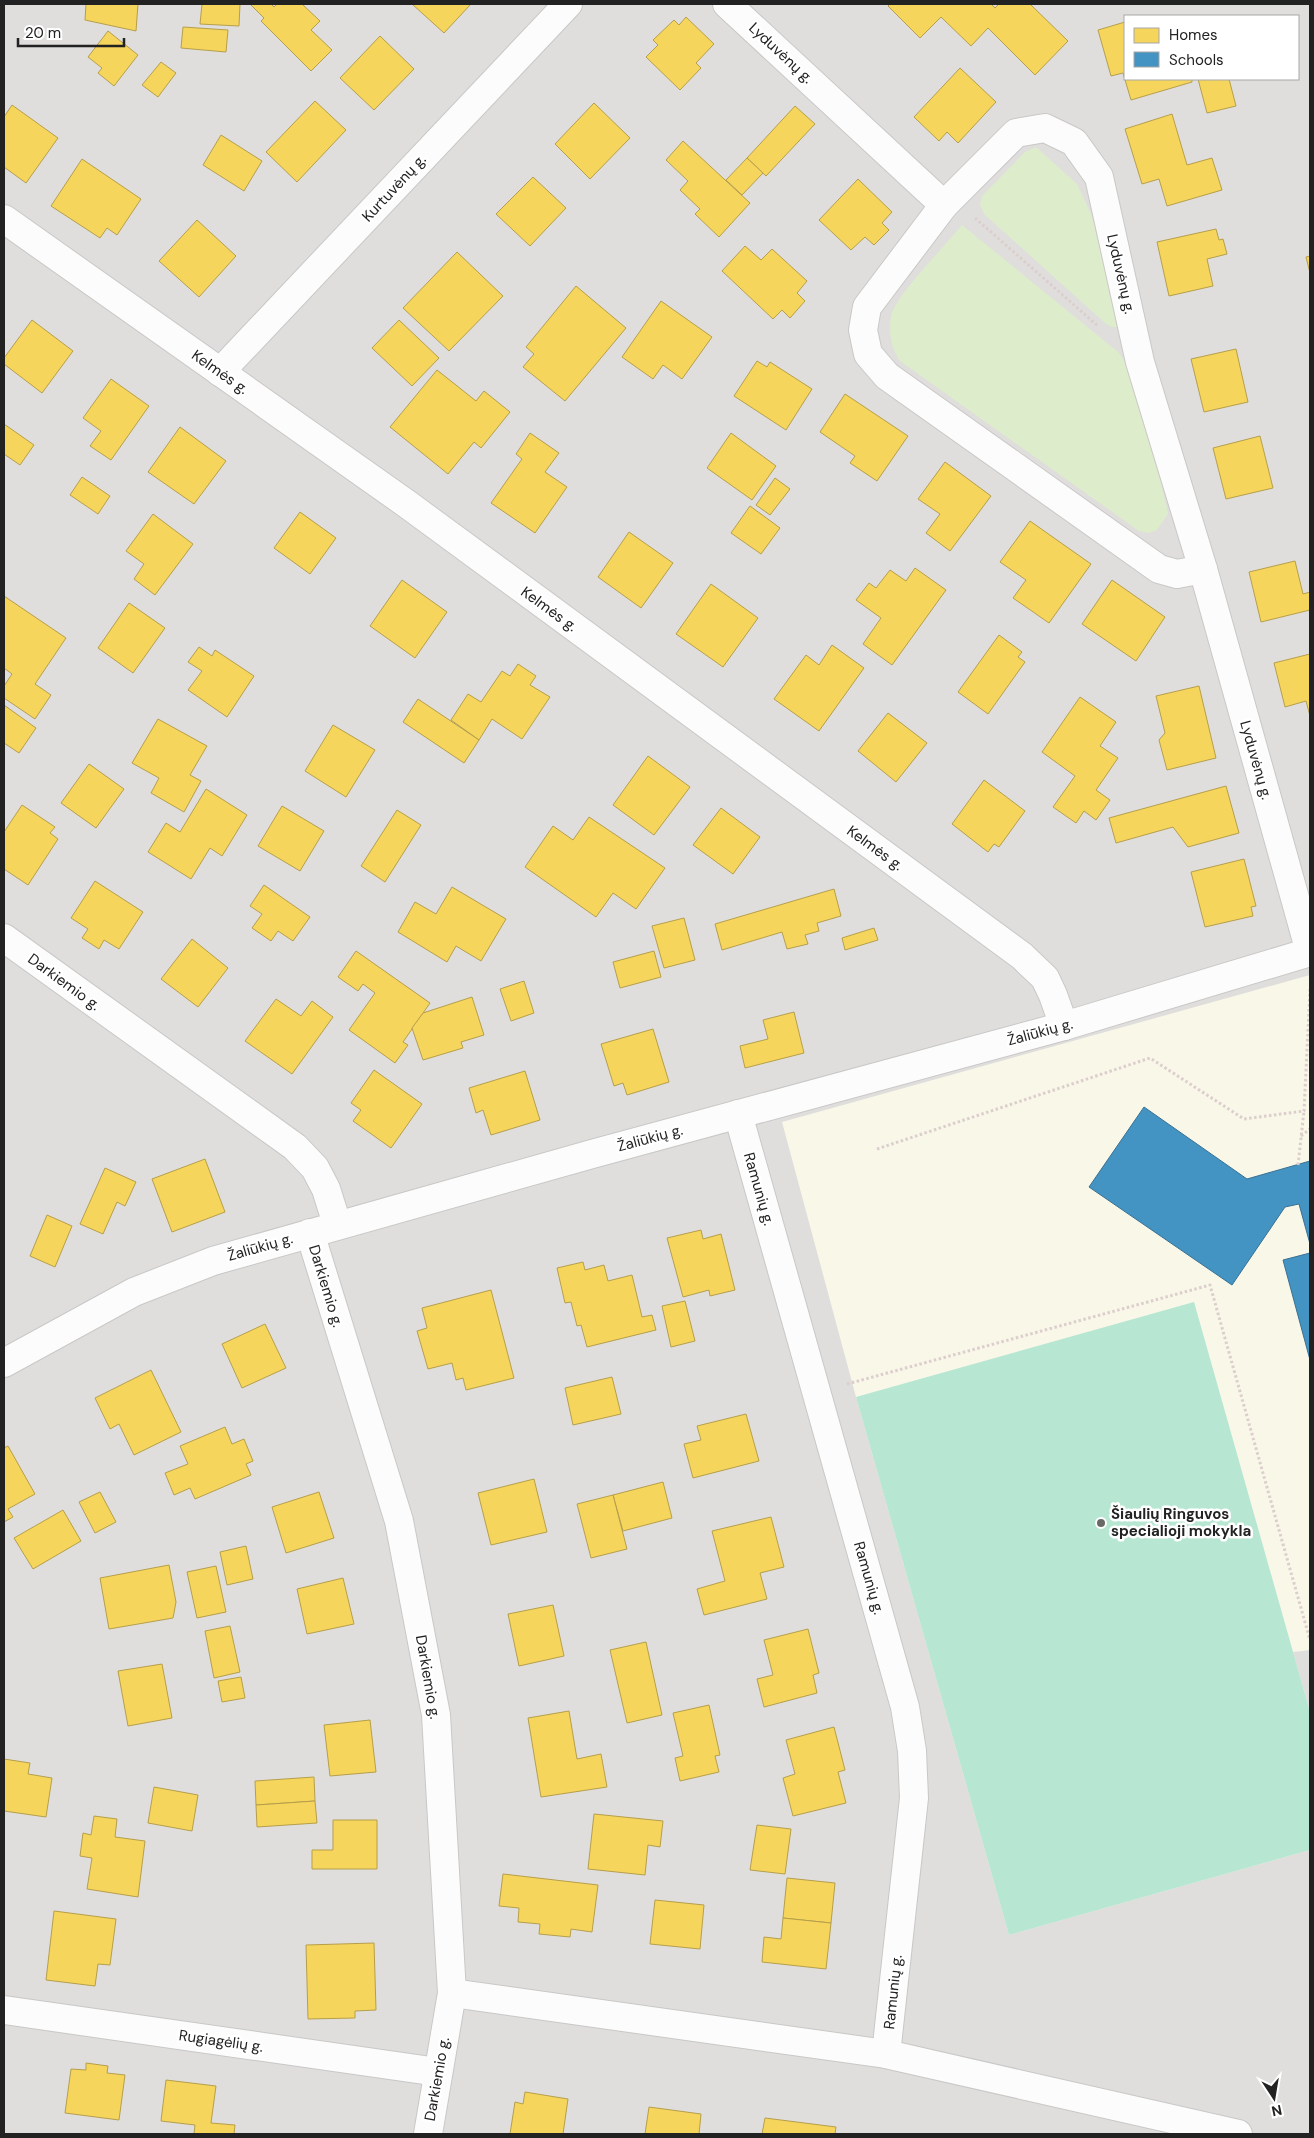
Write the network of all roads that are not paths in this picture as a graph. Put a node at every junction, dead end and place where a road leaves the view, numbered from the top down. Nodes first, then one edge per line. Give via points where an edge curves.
1 (568, 4) edge
2 (728, 4) edge
3 (947, 201) junction
4 (4, 219) edge
5 (220, 372) junction
6 (1203, 569) junction
7 (4, 938) edge
8 (1310, 952) edge
9 (1064, 1026) junction
10 (738, 1114) junction
11 (337, 1224) junction
12 (310, 1233) junction
13 (4, 1363) edge
14 (452, 1994) junction
15 (4, 2010) edge
16 (886, 2054) junction
17 (438, 2072) junction
18 (428, 2134) edge
19 (1238, 2134) edge

1 - 5 street, Kurtuvėnų g.
2 - 3 street, Lyduvėnų g.
3 - 6 street, Lyduvėnų g. via 867,307 863,330 868,354 887,376 1159,568 1176,574
3 - 6 street, Lyduvėnų g. via 1016,133 1045,128 1074,142 1099,177 1140,362
4 - 5 street, Kelmės g.
5 - 9 street, Kelmės g. via 407,504 1022,956 1044,978
6 - 8 street, Lyduvėnų g.
7 - 11 street, Darkiemio g. via 295,1147 315,1168 326,1189
8 - 9 street, Žaliūkių g.
9 - 10 street, Žaliūkių g.
10 - 11 street, Žaliūkių g.
10 - 16 street, Ramunių g. via 905,1707 912,1751 914,1798
11 - 12 street, Žaliūkių g.
12 - 13 street, Žaliūkių g. via 212,1261 134,1292
12 - 14 street, Darkiemio g. via 399,1521 436,1715
14 - 16 street
14 - 17 street, Darkiemio g.
15 - 17 street, Rugiagėlių g.
16 - 19 street
17 - 18 street, Darkiemio g.

